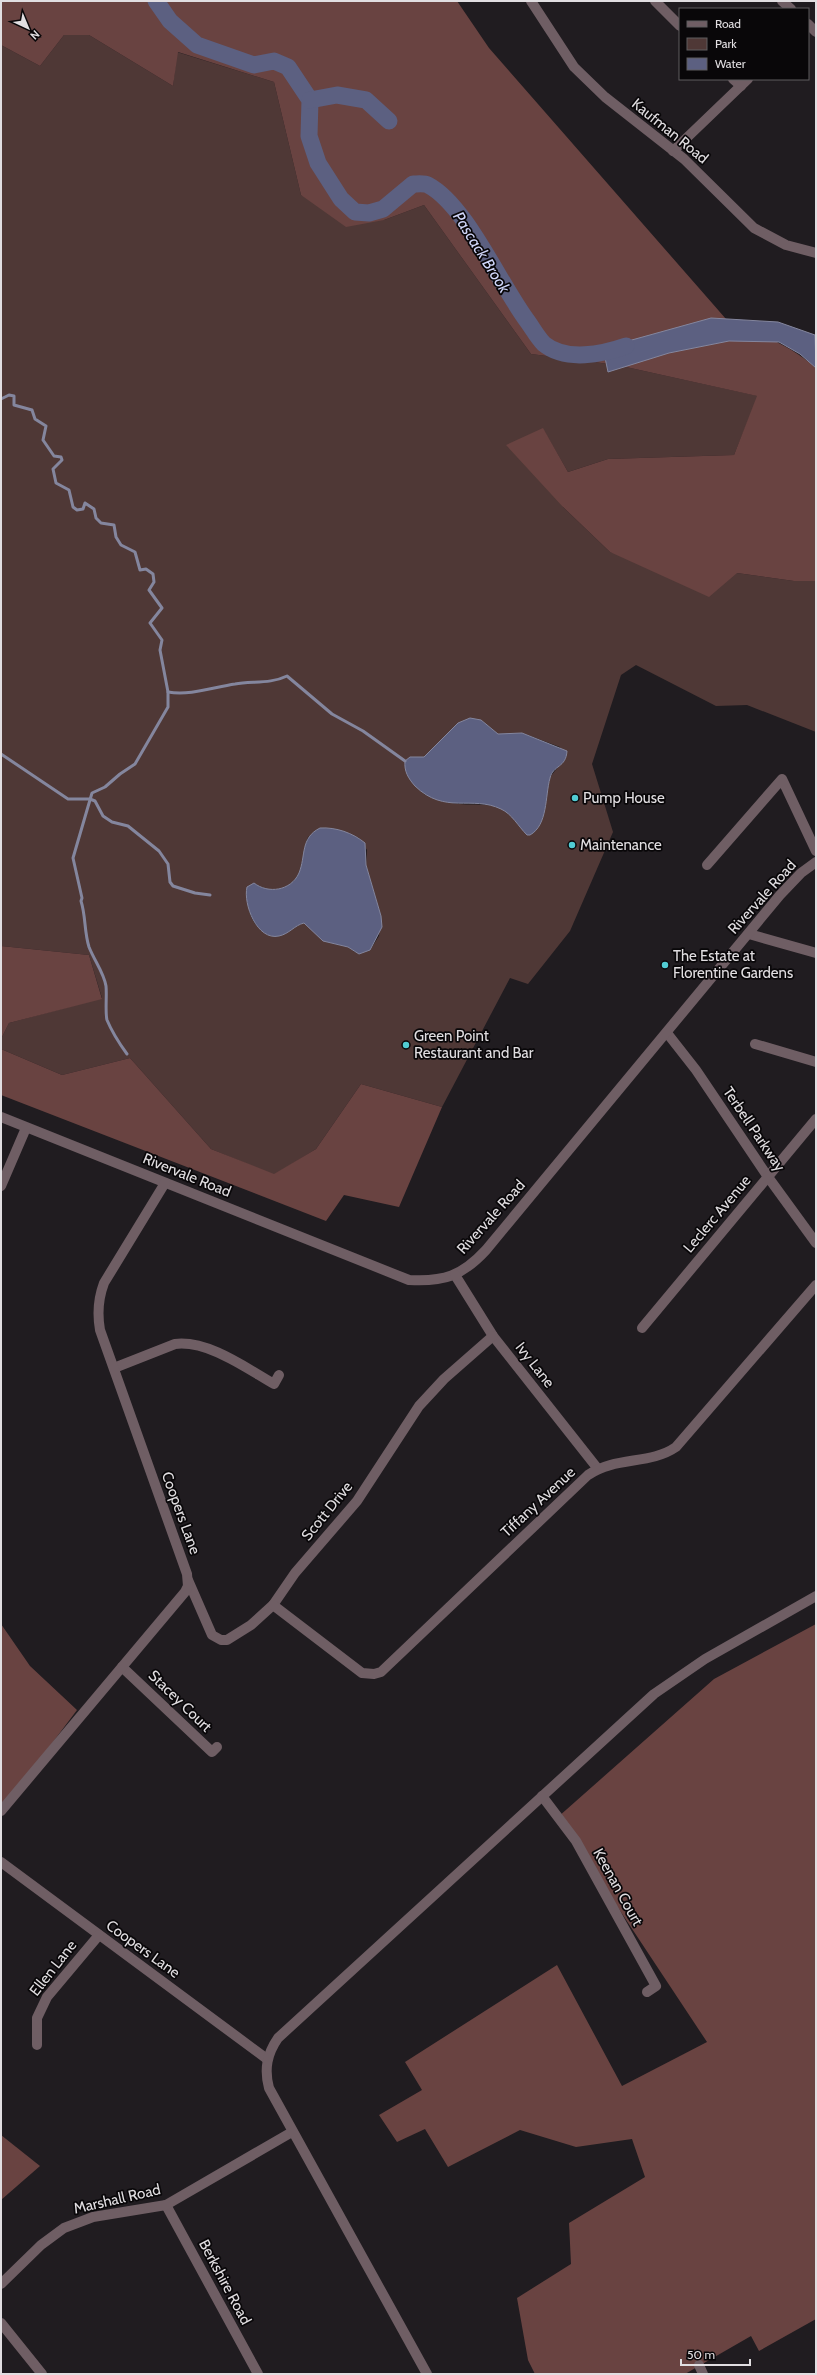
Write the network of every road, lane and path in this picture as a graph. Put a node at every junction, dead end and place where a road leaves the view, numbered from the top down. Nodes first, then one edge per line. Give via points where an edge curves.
1 (654, 1) edge
2 (782, 1) edge
3 (535, 3) edge
4 (790, 8) edge
5 (679, 25) edge
6 (737, 83) edge
7 (673, 151) junction
8 (816, 253) edge
9 (816, 850) edge
10 (816, 862) edge
11 (707, 865) dead end
12 (749, 934) junction
13 (816, 953) edge
14 (666, 1033) junction
15 (755, 1044) dead end
16 (816, 1062) edge
17 (1, 1117) edge
18 (816, 1119) edge
19 (26, 1128) junction
20 (768, 1177) junction
21 (165, 1183) junction
22 (1, 1186) edge
23 (816, 1243) edge
24 (455, 1275) junction
25 (816, 1285) edge
26 (642, 1328) dead end
27 (493, 1336) junction
28 (114, 1368) junction
29 (279, 1375) dead end
30 (598, 1468) junction
31 (188, 1580) junction
32 (816, 1596) edge
33 (273, 1605) junction
34 (122, 1667) junction
35 (217, 1747) dead end
36 (542, 1796) junction
37 (1, 1811) edge
38 (1, 1862) edge
39 (99, 1935) junction
40 (647, 1992) dead end
41 (37, 2045) dead end
42 (267, 2059) junction
43 (292, 2132) junction
44 (166, 2205) junction
45 (1, 2284) edge
46 (1, 2323) edge
47 (42, 2374) edge
48 (258, 2374) edge
49 (427, 2374) edge

1 - 5 street
2 - 4 street
3 - 7 street, Kaufman Road via 560,48 589,82
6 - 7 street
7 - 8 street, Kaufman Road via 754,228 786,245
9 - 11 street via 782,779
10 - 12 street, Rivervale Road via 792,882
12 - 13 street
12 - 14 street, Rivervale Road
14 - 20 street, Terbell Parkway via 696,1070
14 - 24 street, Rivervale Road via 486,1250
15 - 16 street
17 - 19 street, Rivervale Road
18 - 20 street, Leclerc Avenue
19 - 21 street, Rivervale Road
19 - 22 street
20 - 23 street, Terbell Parkway
20 - 26 street, Leclerc Avenue
21 - 24 street, Rivervale Road via 409,1280 430,1281
21 - 28 street, Coopers Lane via 109,1273 100,1295 100,1330
24 - 27 street, Ivy Lane
25 - 30 street, Tiffany Avenue via 676,1447 662,1454 611,1463
27 - 30 street, Ivy Lane
27 - 33 street, Scott Drive via 444,1379 422,1403 356,1501 295,1573
28 - 29 street via 175,1344 186,1343 207,1347 274,1384
28 - 31 street, Coopers Lane
30 - 33 street, Tiffany Avenue via 381,1672 362,1673
31 - 33 street, Scott Drive via 212,1635 221,1640 227,1640 252,1625
31 - 34 street via 185,1592
32 - 36 street via 679,1676 639,1707
34 - 35 street, Stacey Court via 212,1752
34 - 37 street
36 - 40 street, Keenan Court via 576,1841 656,1986
36 - 42 street via 278,2038
38 - 39 street, Coopers Lane
39 - 41 street, Ellen Lane via 47,1997 37,2018
39 - 42 street, Coopers Lane
42 - 43 street via 266,2079 269,2088
43 - 44 street, Marshall Road
43 - 49 street
44 - 45 street, Marshall Road via 93,2217 64,2228 41,2244
44 - 48 street, Berkshire Road
46 - 47 street

